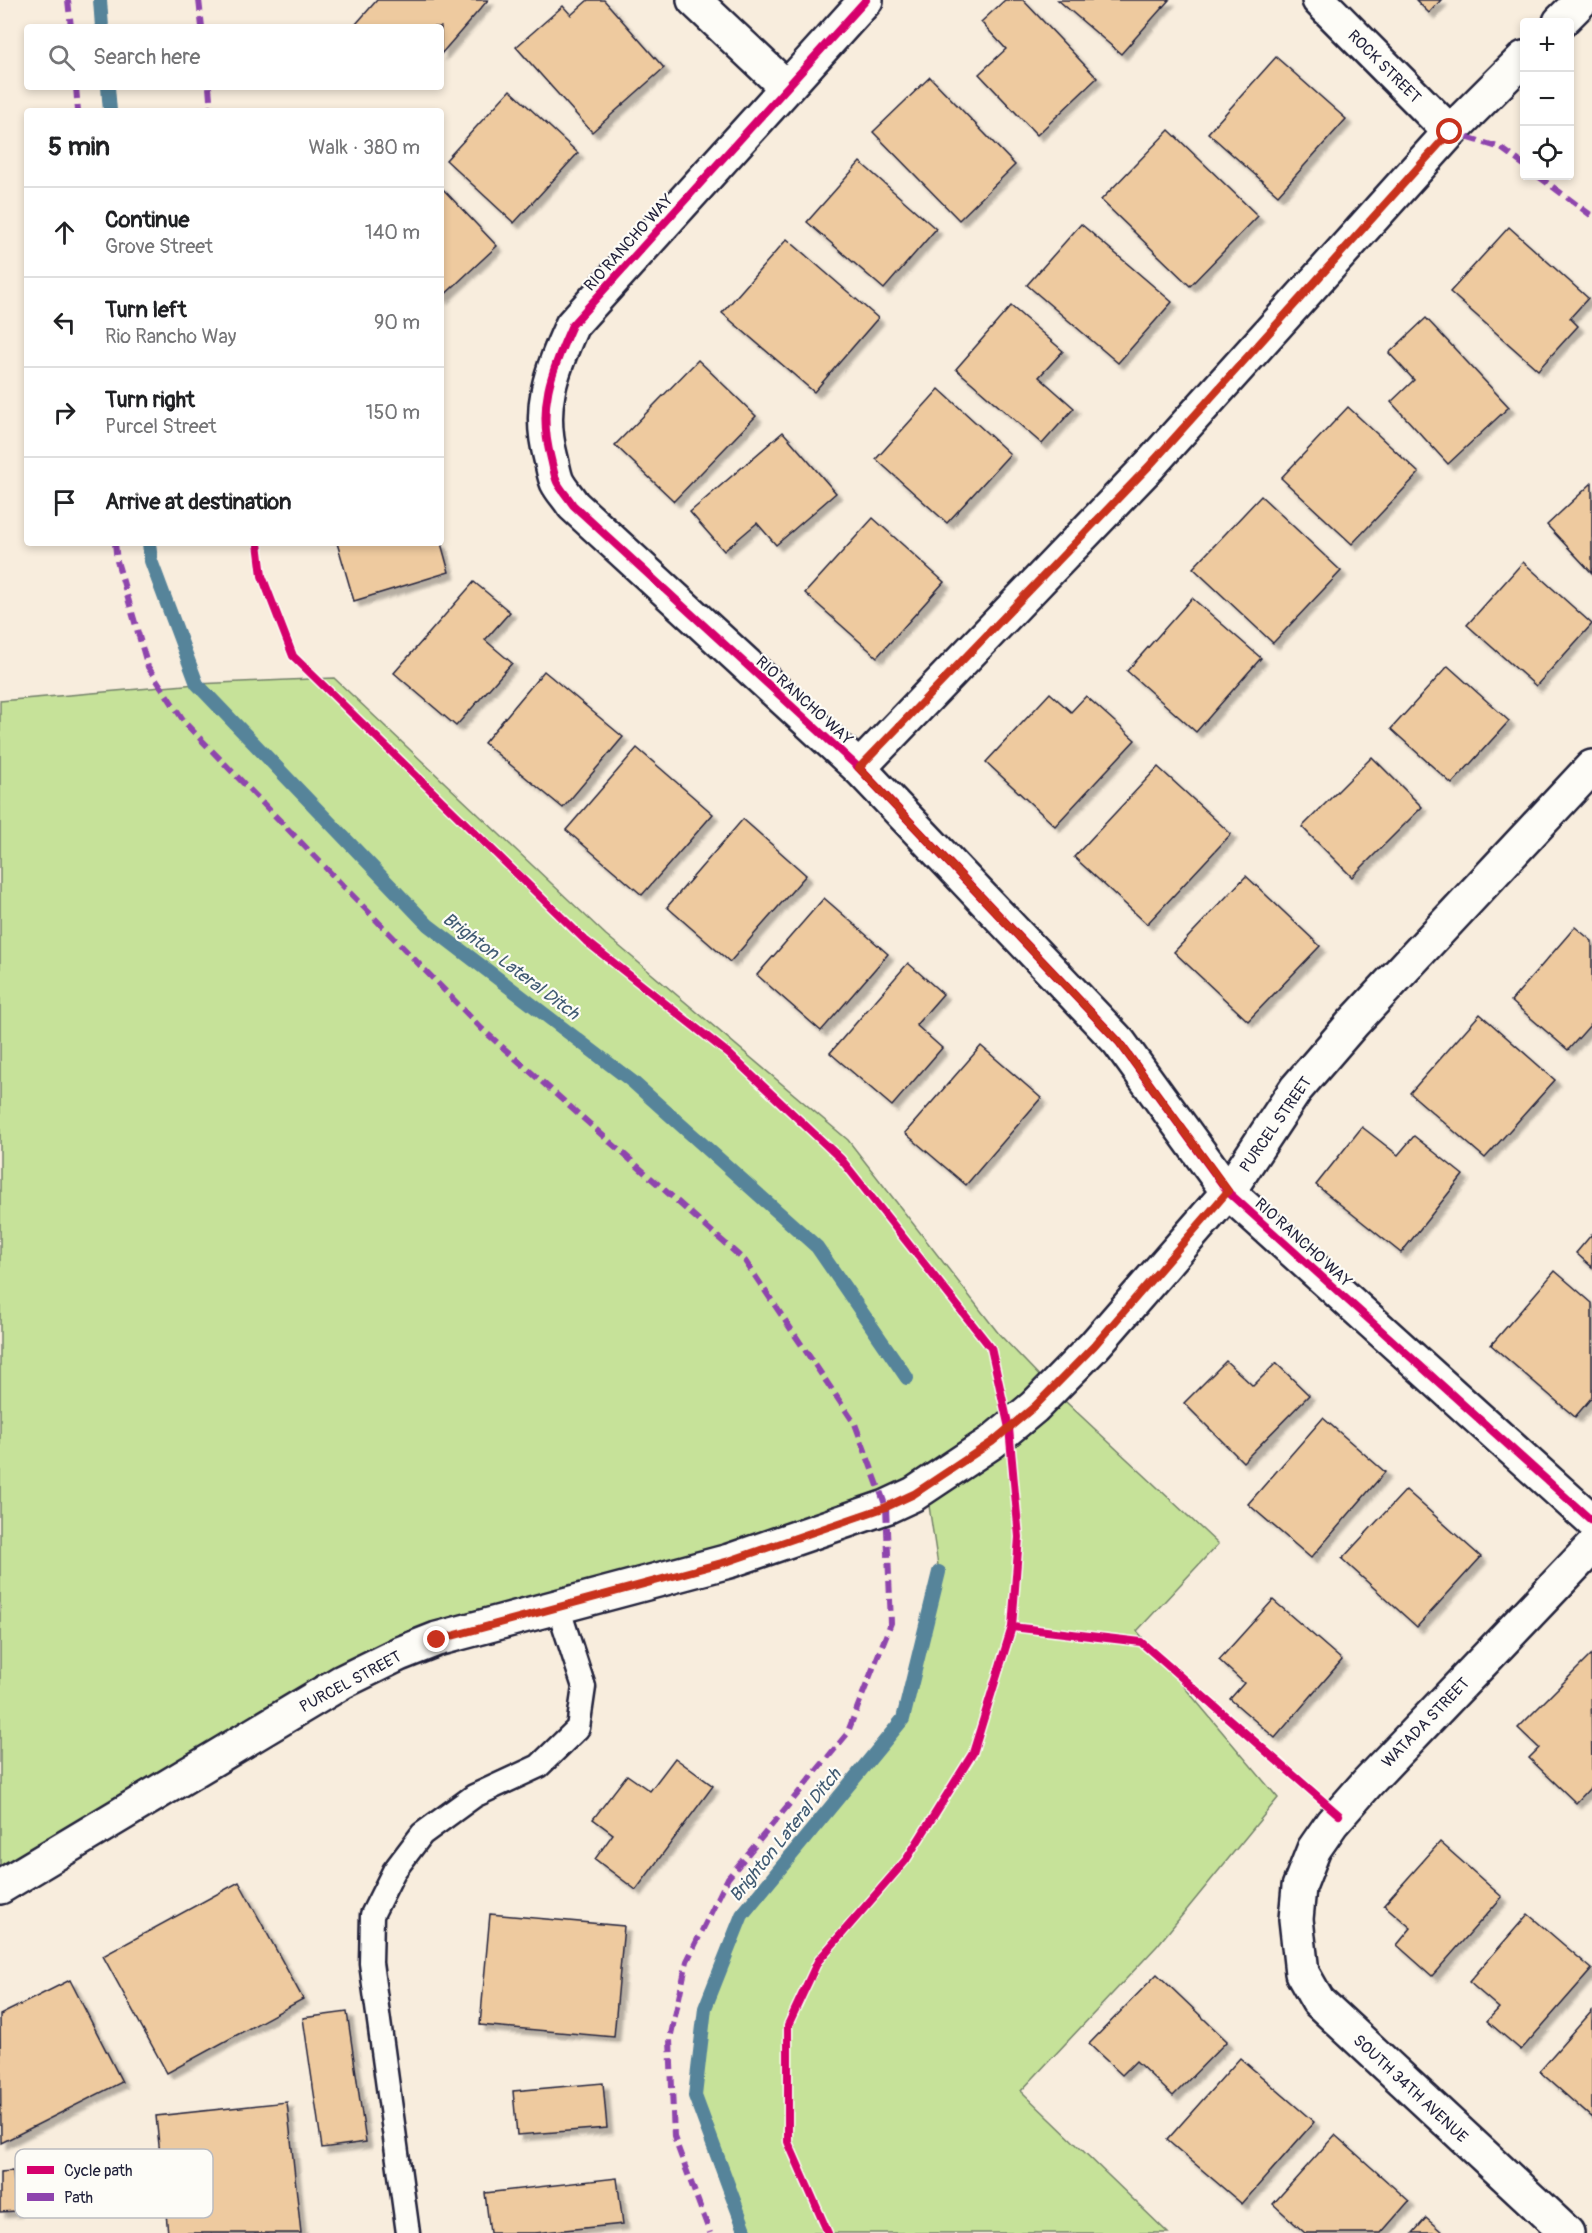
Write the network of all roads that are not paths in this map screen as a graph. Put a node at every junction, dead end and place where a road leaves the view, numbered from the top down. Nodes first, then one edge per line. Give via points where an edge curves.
1 (694, 0) edge
2 (866, 0) edge
3 (1319, 0) edge
4 (1582, 0) edge
5 (1564, 18) edge
6 (1520, 62) edge
7 (786, 87) junction
8 (1450, 132) junction
9 (1592, 766) edge
10 (859, 768) junction
11 (1228, 1191) junction
12 (1592, 1521) edge
13 (1592, 1547) edge
14 (558, 1607) junction
15 (0, 1887) edge
16 (1296, 1919) joint
17 (408, 2233) edge
18 (1568, 2233) edge

1 - 7 street
2 - 7 street
3 - 8 street, ROCK STREET
4 - 5 street
6 - 8 street
7 - 10 street, RIO RANCHO WAY via 572,325 549,385 544,414 547,447 556,481 573,505
8 - 10 street via 1150,465
9 - 11 street, PURCEL STREET via 1303,1081
10 - 11 street, RIO RANCHO WAY via 1119,1042
11 - 12 street, RIO RANCHO WAY
11 - 14 street, PURCEL STREET via 1094,1346 1034,1407 992,1442 914,1494 729,1561
13 - 16 street, WATADA STREET via 1332,1823 1314,1849 1302,1878
14 - 15 street, PURCEL STREET via 399,1653 342,1682
14 - 17 lane via 584,1687 578,1728 539,1766 474,1796 422,1834 394,1871 372,1916 370,1963
16 - 18 street, SOUTH 34TH AVENUE via 1302,1973 1318,2001

